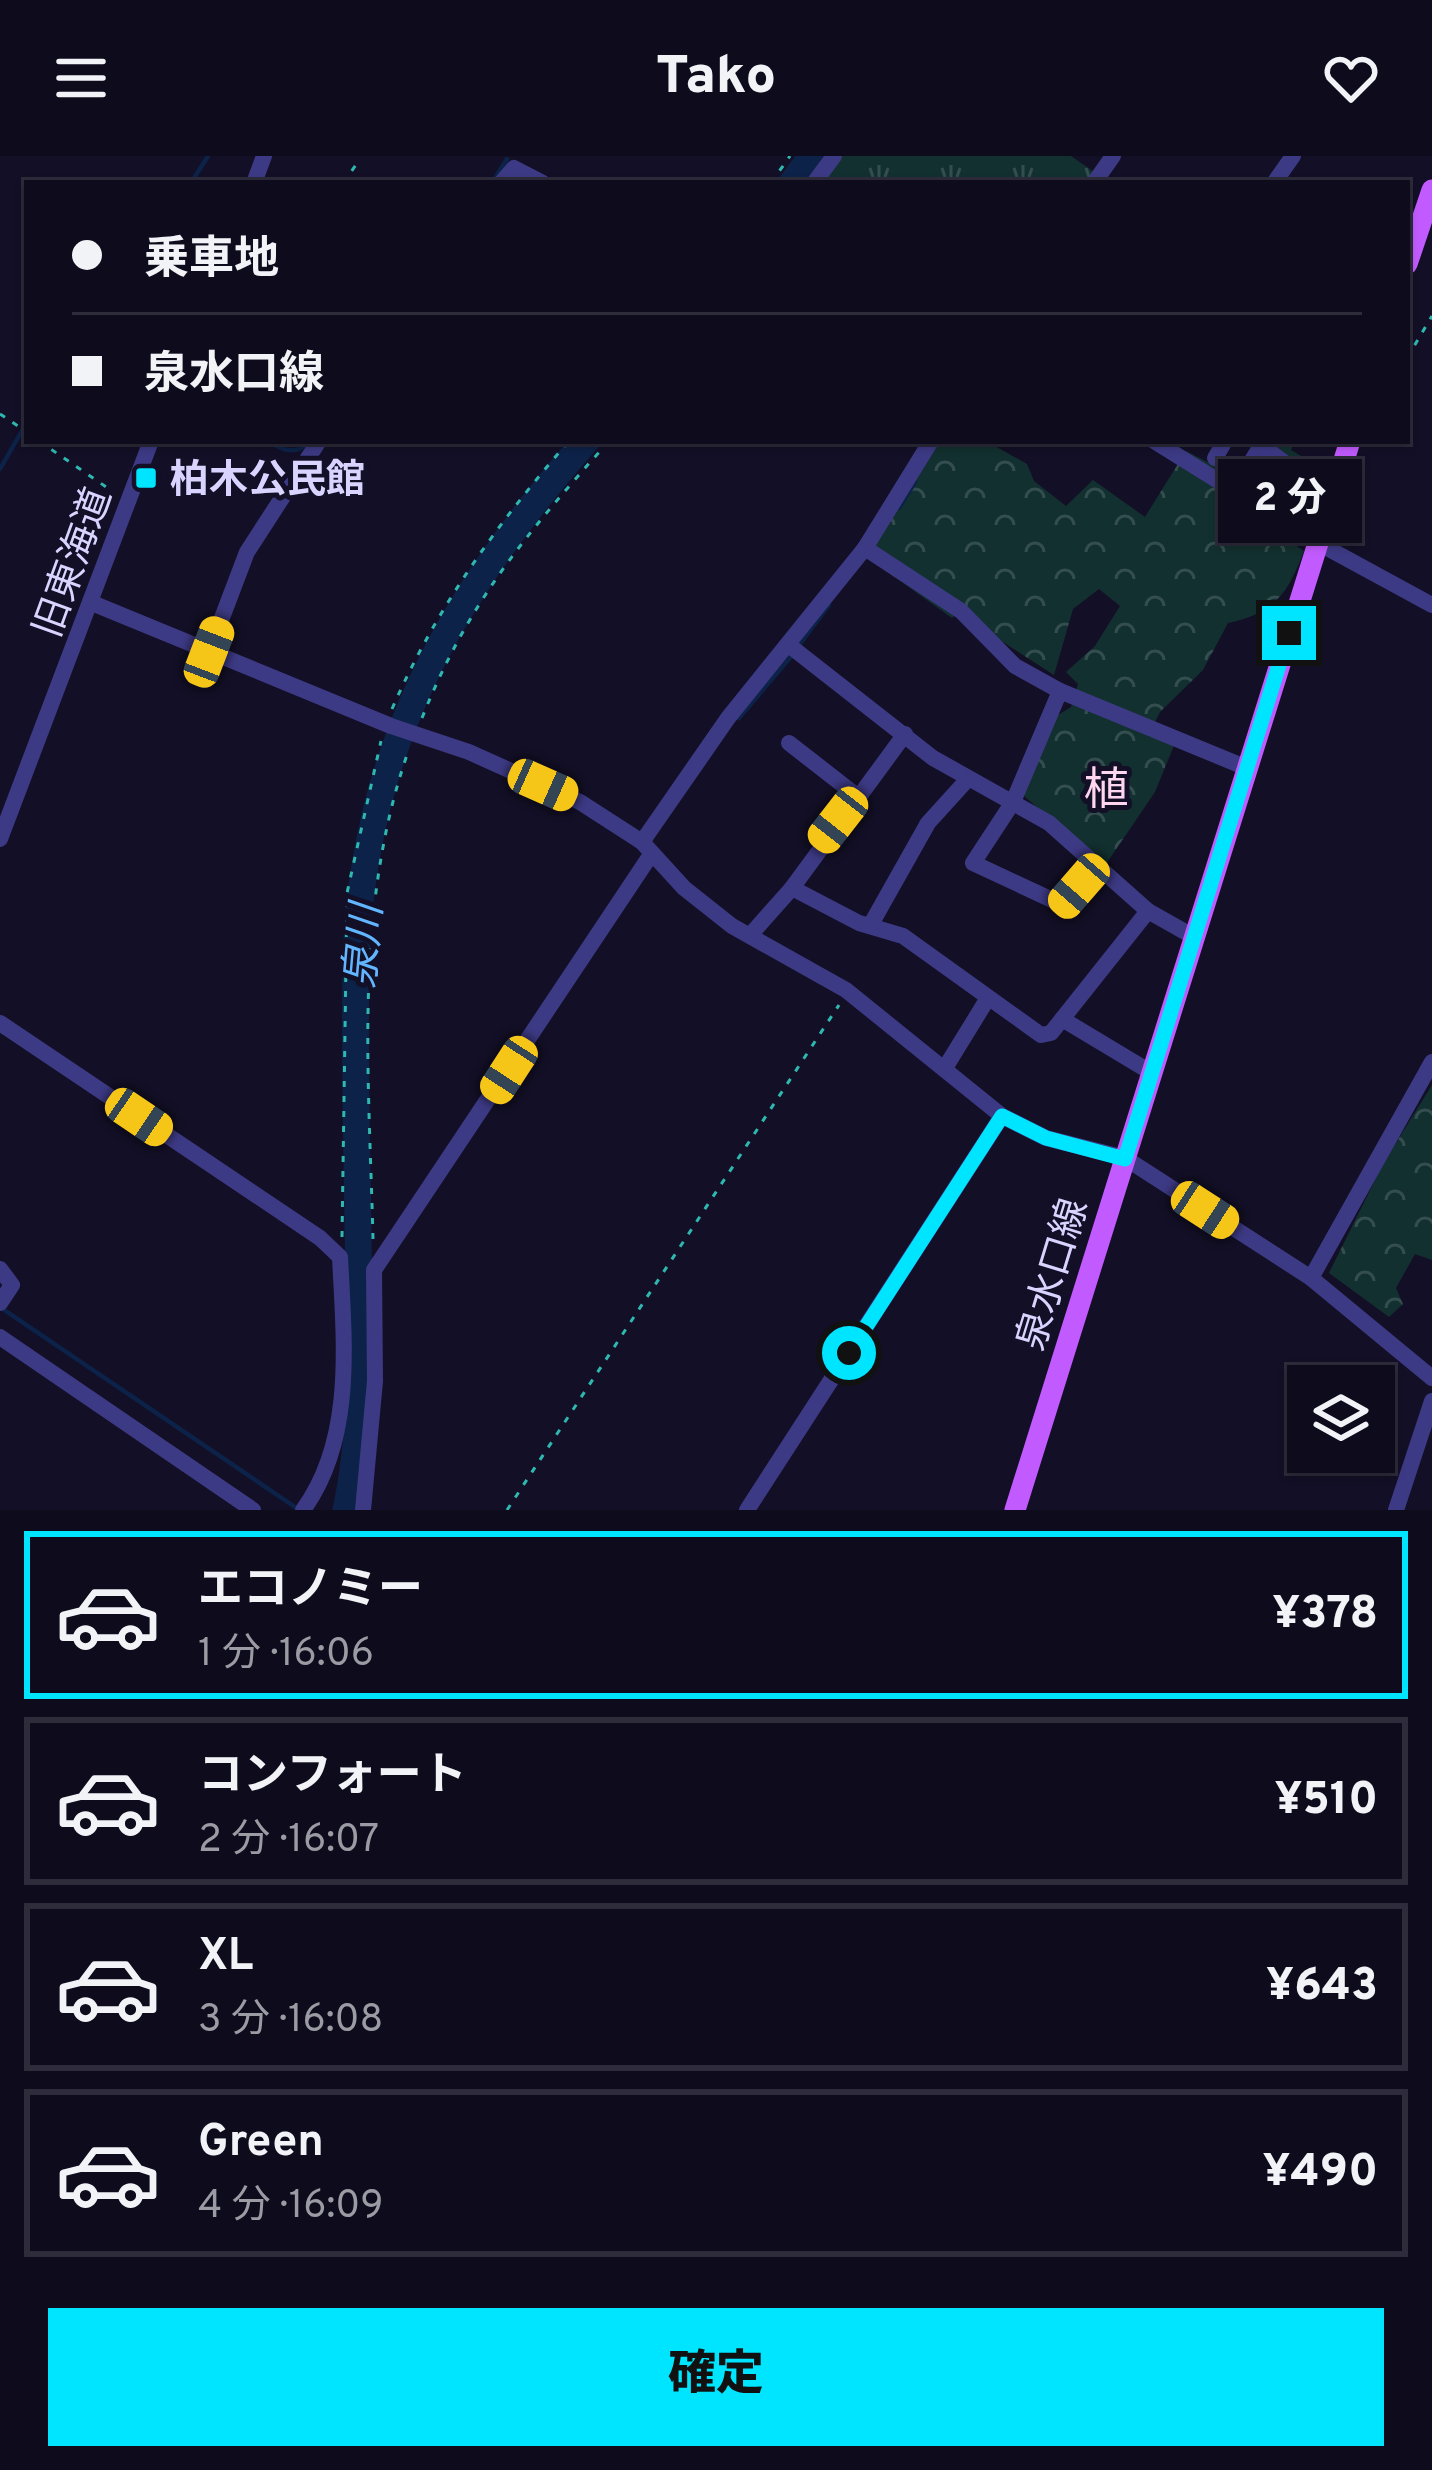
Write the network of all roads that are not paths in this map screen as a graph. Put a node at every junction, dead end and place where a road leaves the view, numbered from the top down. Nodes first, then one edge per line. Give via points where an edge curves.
1 (504, 180) edge
2 (537, 180) edge
3 (1432, 190) edge
4 (1410, 255) edge
5 (150, 444) edge
6 (317, 444) edge
7 (929, 444) edge
8 (1159, 444) edge
9 (1223, 444) edge
10 (1263, 444) edge
11 (1268, 444) edge
12 (1349, 444) edge
13 (1215, 458) dead end
14 (1290, 466) junction
15 (1243, 475) dead end
16 (1270, 495) dead end
17 (1332, 498) junction
18 (1318, 543) junction
19 (865, 548) junction
20 (92, 603) junction
21 (1432, 605) edge
22 (790, 646) junction
23 (209, 652) junction
24 (1060, 691) junction
25 (905, 734) junction
26 (789, 743) dead end
27 (1247, 768) junction
28 (967, 780) junction
29 (857, 796) junction
30 (1013, 802) junction
31 (0, 839) edge
32 (647, 847) junction
33 (1095, 867) junction
34 (792, 888) junction
35 (1148, 911) junction
36 (870, 926) junction
37 (752, 933) junction
38 (1194, 937) junction
39 (988, 998) junction
40 (1062, 1019) junction
41 (0, 1023) edge
42 (1432, 1062) edge
43 (945, 1068) junction
44 (1151, 1073) junction
45 (1002, 1116) junction
46 (1125, 1159) junction
47 (343, 1267) junction
48 (0, 1268) edge
49 (371, 1271) junction
50 (1311, 1278) junction
51 (0, 1303) edge
52 (0, 1337) edge
53 (1432, 1378) edge
54 (1432, 1401) edge
55 (253, 1510) edge
56 (303, 1510) edge
57 (363, 1510) edge
58 (747, 1510) edge
59 (1015, 1510) edge
60 (1396, 1510) edge

1 - 2 street via 514,168
3 - 4 main road
5 - 20 street, 旧東海道
6 - 23 street via 248,552
7 - 19 street
8 - 18 street
9 - 13 street
10 - 15 street
11 - 14 street
12 - 17 main road, 泉水口線
14 - 16 street
14 - 17 street
17 - 18 main road, 泉水口線
18 - 21 street
18 - 27 main road, 泉水口線
19 - 22 street
19 - 24 street
20 - 23 street
20 - 31 street, 旧東海道
22 - 25 street
22 - 32 street via 728,718
23 - 32 street via 580,802
24 - 27 street
24 - 30 street
25 - 28 street
25 - 29 street
26 - 29 street
27 - 38 main road, 泉水口線
28 - 30 street
28 - 36 street via 928,823
29 - 34 street
30 - 33 street
30 - 33 street via 974,863 1063,905
32 - 37 street via 684,888
32 - 49 street
33 - 35 street
34 - 36 street
34 - 37 street
35 - 38 street
35 - 40 street
36 - 39 street via 903,936
37 - 43 street via 846,990
38 - 44 main road, 泉水口線
39 - 40 street via 1041,1035
39 - 43 street
40 - 44 street
41 - 47 street via 320,1238
42 - 50 street
43 - 45 street
44 - 46 main road, 泉水口線
45 - 46 street via 1046,1138
45 - 58 street
46 - 50 street
46 - 59 main road, 泉水口線
47 - 49 street
47 - 56 street via 335,1451
48 - 51 street via 12,1285
49 - 57 street via 375,1381
50 - 53 street
52 - 55 street
54 - 60 street

